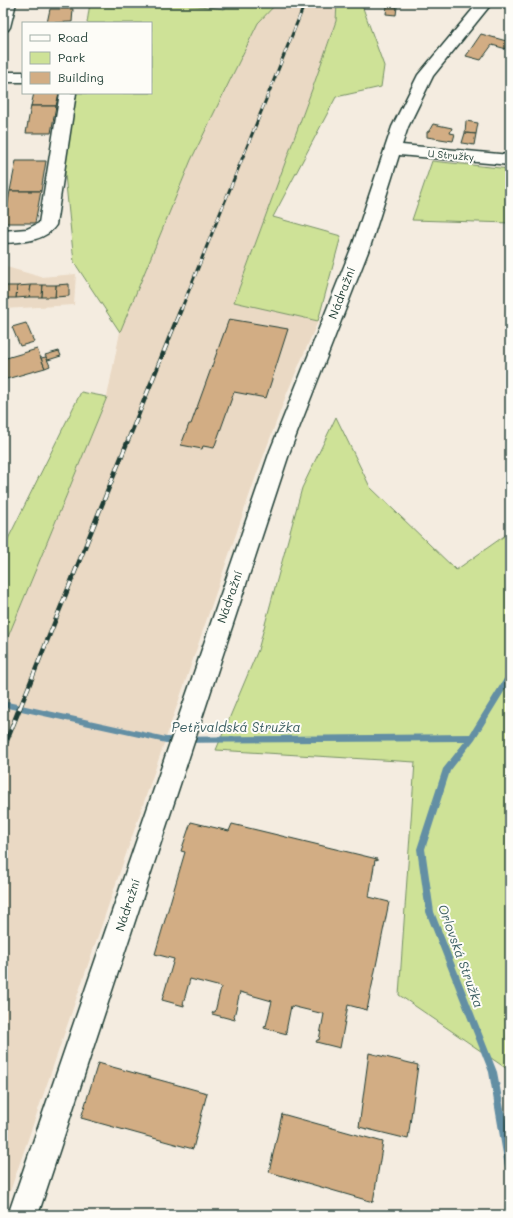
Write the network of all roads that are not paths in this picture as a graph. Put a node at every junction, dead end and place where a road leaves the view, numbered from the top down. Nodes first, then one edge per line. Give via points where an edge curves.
1 (9, 3) edge
2 (485, 3) edge
3 (3, 27) edge
4 (3, 77) edge
5 (22, 77) edge
6 (68, 94) edge
7 (393, 149) junction
8 (510, 160) edge
9 (3, 237) edge
10 (23, 1215) edge

1 - 3 street
2 - 7 street, Nádražní via 426,75 400,127
4 - 5 street
6 - 9 street via 47,225 40,232 29,236
7 - 8 street, U Stružky
7 - 10 street, Nádražní via 362,244 277,459

